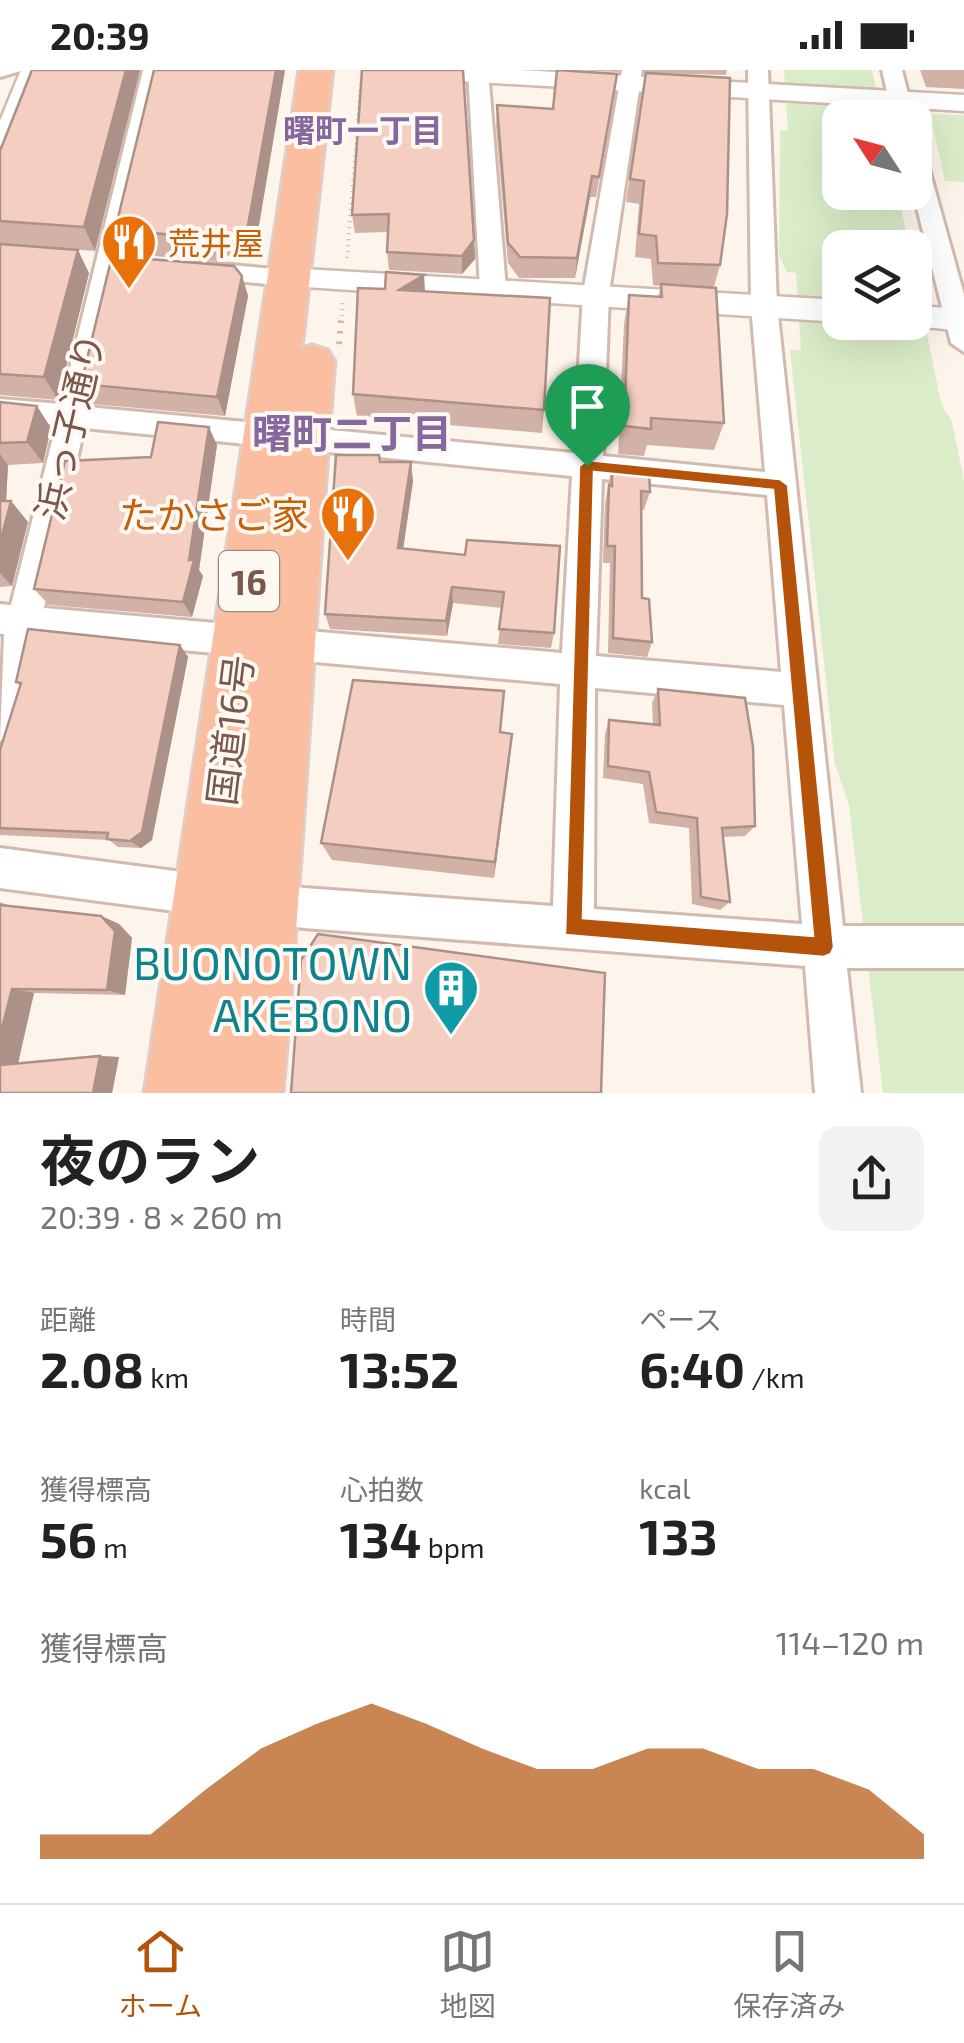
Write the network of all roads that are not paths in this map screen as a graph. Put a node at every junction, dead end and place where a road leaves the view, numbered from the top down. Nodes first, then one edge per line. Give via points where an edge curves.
1 (14, 70) edge
2 (29, 70) edge
3 (153, 70) edge
4 (316, 70) edge
5 (344, 70) edge
6 (394, 70) edge
7 (892, 70) edge
8 (0, 71) edge
9 (478, 72) edge
10 (631, 77) edge
11 (758, 81) edge
12 (859, 100) edge
13 (900, 100) edge
14 (964, 103) edge
15 (932, 106) edge
16 (0, 140) edge
17 (929, 210) edge
18 (163, 267) edge
19 (317, 276) junction
20 (493, 289) junction
21 (596, 293) junction
22 (764, 305) junction
23 (822, 310) edge
24 (932, 321) edge
25 (962, 328) edge
26 (0, 409) edge
27 (70, 415) junction
28 (287, 436) junction
29 (587, 466) junction
30 (780, 485) junction
31 (12, 620) edge
32 (262, 642) junction
33 (578, 670) junction
34 (800, 690) junction
35 (0, 724) edge
36 (0, 868) edge
37 (208, 894) junction
38 (266, 904) junction
39 (572, 928) junction
40 (824, 947) junction
41 (964, 947) edge
42 (182, 1093) edge
43 (245, 1093) edge
44 (838, 1093) edge

1 - 8 street
2 - 16 street
3 - 27 street, 浜っ子通り
4 - 19 highway, 国道16号 / 16
5 - 19 highway, 国道16号 / 16
6 - 9 street
7 - 13 street
9 - 10 street
9 - 20 street
10 - 11 street
10 - 21 street
11 - 12 street
11 - 22 street
14 - 15 street
17 - 25 street
18 - 19 street
19 - 20 street
19 - 28 highway, 国道16号 / 16
20 - 21 street
21 - 22 street
21 - 29 street
22 - 23 street
22 - 30 street
24 - 25 street
26 - 27 street
27 - 28 street
27 - 31 street, 浜っ子通り
28 - 29 street
28 - 32 highway, 国道16号 / 16
29 - 30 street
29 - 33 street
30 - 34 street
31 - 32 street
31 - 35 street, 浜っ子通り
32 - 33 street
32 - 37 highway, 国道16号 / 16
32 - 38 highway, 国道16号 / 16
33 - 34 street
33 - 39 street
34 - 40 street
36 - 37 street
37 - 38 street
37 - 42 highway, 国道16号 / 16
38 - 39 street
38 - 43 highway, 国道16号 / 16
39 - 40 street
40 - 41 street
40 - 44 street

